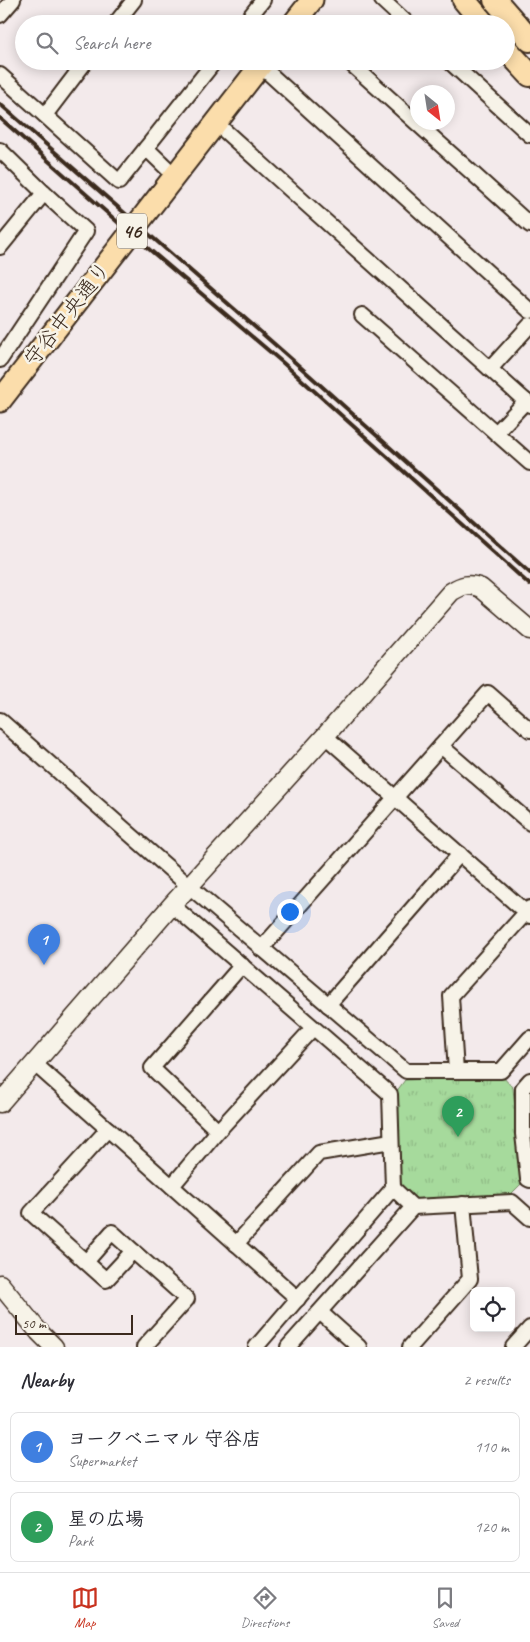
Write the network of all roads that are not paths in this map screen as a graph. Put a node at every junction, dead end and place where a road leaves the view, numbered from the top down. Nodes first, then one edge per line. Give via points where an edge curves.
1 (13, 0) edge
2 (134, 0) edge
3 (263, 0) edge
4 (312, 0) edge
5 (382, 0) edge
6 (464, 0) edge
7 (500, 2) edge
8 (0, 15) edge
9 (122, 15) edge
10 (251, 15) edge
11 (303, 15) edge
12 (398, 15) edge
13 (476, 15) edge
14 (510, 15) edge
15 (515, 21) edge
16 (530, 40) edge
17 (515, 59) edge
18 (79, 70) edge
19 (207, 70) edge
20 (257, 70) edge
21 (269, 70) edge
22 (358, 70) edge
23 (459, 70) edge
24 (0, 75) edge
25 (530, 75) edge
26 (45, 115) junction
27 (216, 123) junction
28 (530, 135) edge
29 (146, 148) junction
30 (0, 150) edge
31 (175, 176) junction
32 (44, 193) junction
33 (530, 225) edge
34 (0, 247) edge
35 (530, 311) edge
36 (362, 314) dead end
37 (530, 325) edge
38 (0, 360) edge
39 (490, 369) junction
40 (0, 400) edge
41 (528, 403) edge
42 (496, 433) junction
43 (530, 463) edge
44 (530, 630) edge
45 (0, 720) edge
46 (530, 730) edge
47 (325, 736) junction
48 (441, 746) junction
49 (395, 798) junction
50 (530, 822) edge
51 (460, 854) junction
52 (188, 886) junction
53 (172, 905) junction
54 (529, 912) edge
55 (262, 949) junction
56 (242, 965) junction
57 (328, 1005) junction
58 (314, 1028) junction
59 (530, 1038) edge
60 (35, 1064) junction
61 (456, 1071) junction
62 (530, 1080) edge
63 (0, 1103) edge
64 (108, 1129) junction
65 (218, 1131) junction
66 (526, 1134) edge
67 (391, 1141) junction
68 (530, 1180) edge
69 (172, 1186) junction
70 (393, 1188) junction
71 (463, 1204) junction
72 (413, 1207) junction
73 (530, 1218) edge
74 (236, 1244) junction
75 (133, 1251) junction
76 (86, 1262) junction
77 (1, 1286) edge
78 (298, 1300) junction
79 (320, 1312) junction
80 (530, 1328) edge
81 (54, 1347) edge
82 (144, 1347) edge
83 (256, 1347) edge
84 (288, 1347) edge
85 (359, 1347) edge
86 (410, 1347) edge
87 (513, 1347) edge

1 - 8 street
2 - 9 street
3 - 10 street
4 - 11 main road
5 - 12 street
6 - 13 highway
7 - 14 highway
15 - 16 highway
17 - 25 highway
18 - 26 street
19 - 29 street
20 - 27 main road, 守谷中央通り / 46
21 - 35 street
22 - 33 street
23 - 28 street
24 - 26 street
26 - 29 street via 119,182
27 - 31 main road, 守谷中央通り / 46
27 - 39 street
29 - 31 street
30 - 32 street
31 - 40 main road, 守谷中央通り / 46
32 - 34 street
32 - 38 street via 86,231
36 - 42 street
37 - 39 street
39 - 41 street
41 - 42 street
42 - 43 street
44 - 47 street via 482,588 472,584 460,586 450,592
45 - 52 street
46 - 48 street via 488,693
47 - 49 street
47 - 52 street
48 - 49 street
48 - 50 street
49 - 51 street
49 - 55 street
51 - 54 street
51 - 57 street
52 - 53 street
52 - 55 street
53 - 56 street
53 - 60 street
54 - 61 street via 451,996
55 - 57 street
56 - 58 street
56 - 65 street via 152,1068
57 - 61 street via 406,1071
58 - 65 street
58 - 67 street via 390,1094
59 - 61 street via 501,1071
60 - 63 street
60 - 64 street
62 - 66 street via 522,1088
64 - 69 street
64 - 76 street via 31,1213
65 - 69 street
66 - 68 street
67 - 70 street
67 - 74 street via 320,1153
69 - 74 street
70 - 72 street
70 - 78 street
71 - 72 street
71 - 73 street via 512,1202
71 - 86 street via 470,1279
72 - 79 street
74 - 78 street
75 - 76 street via 106,1280
75 - 76 street via 112,1232
75 - 82 street via 187,1300
77 - 81 street
78 - 83 street
79 - 84 street
79 - 85 street
80 - 87 street

